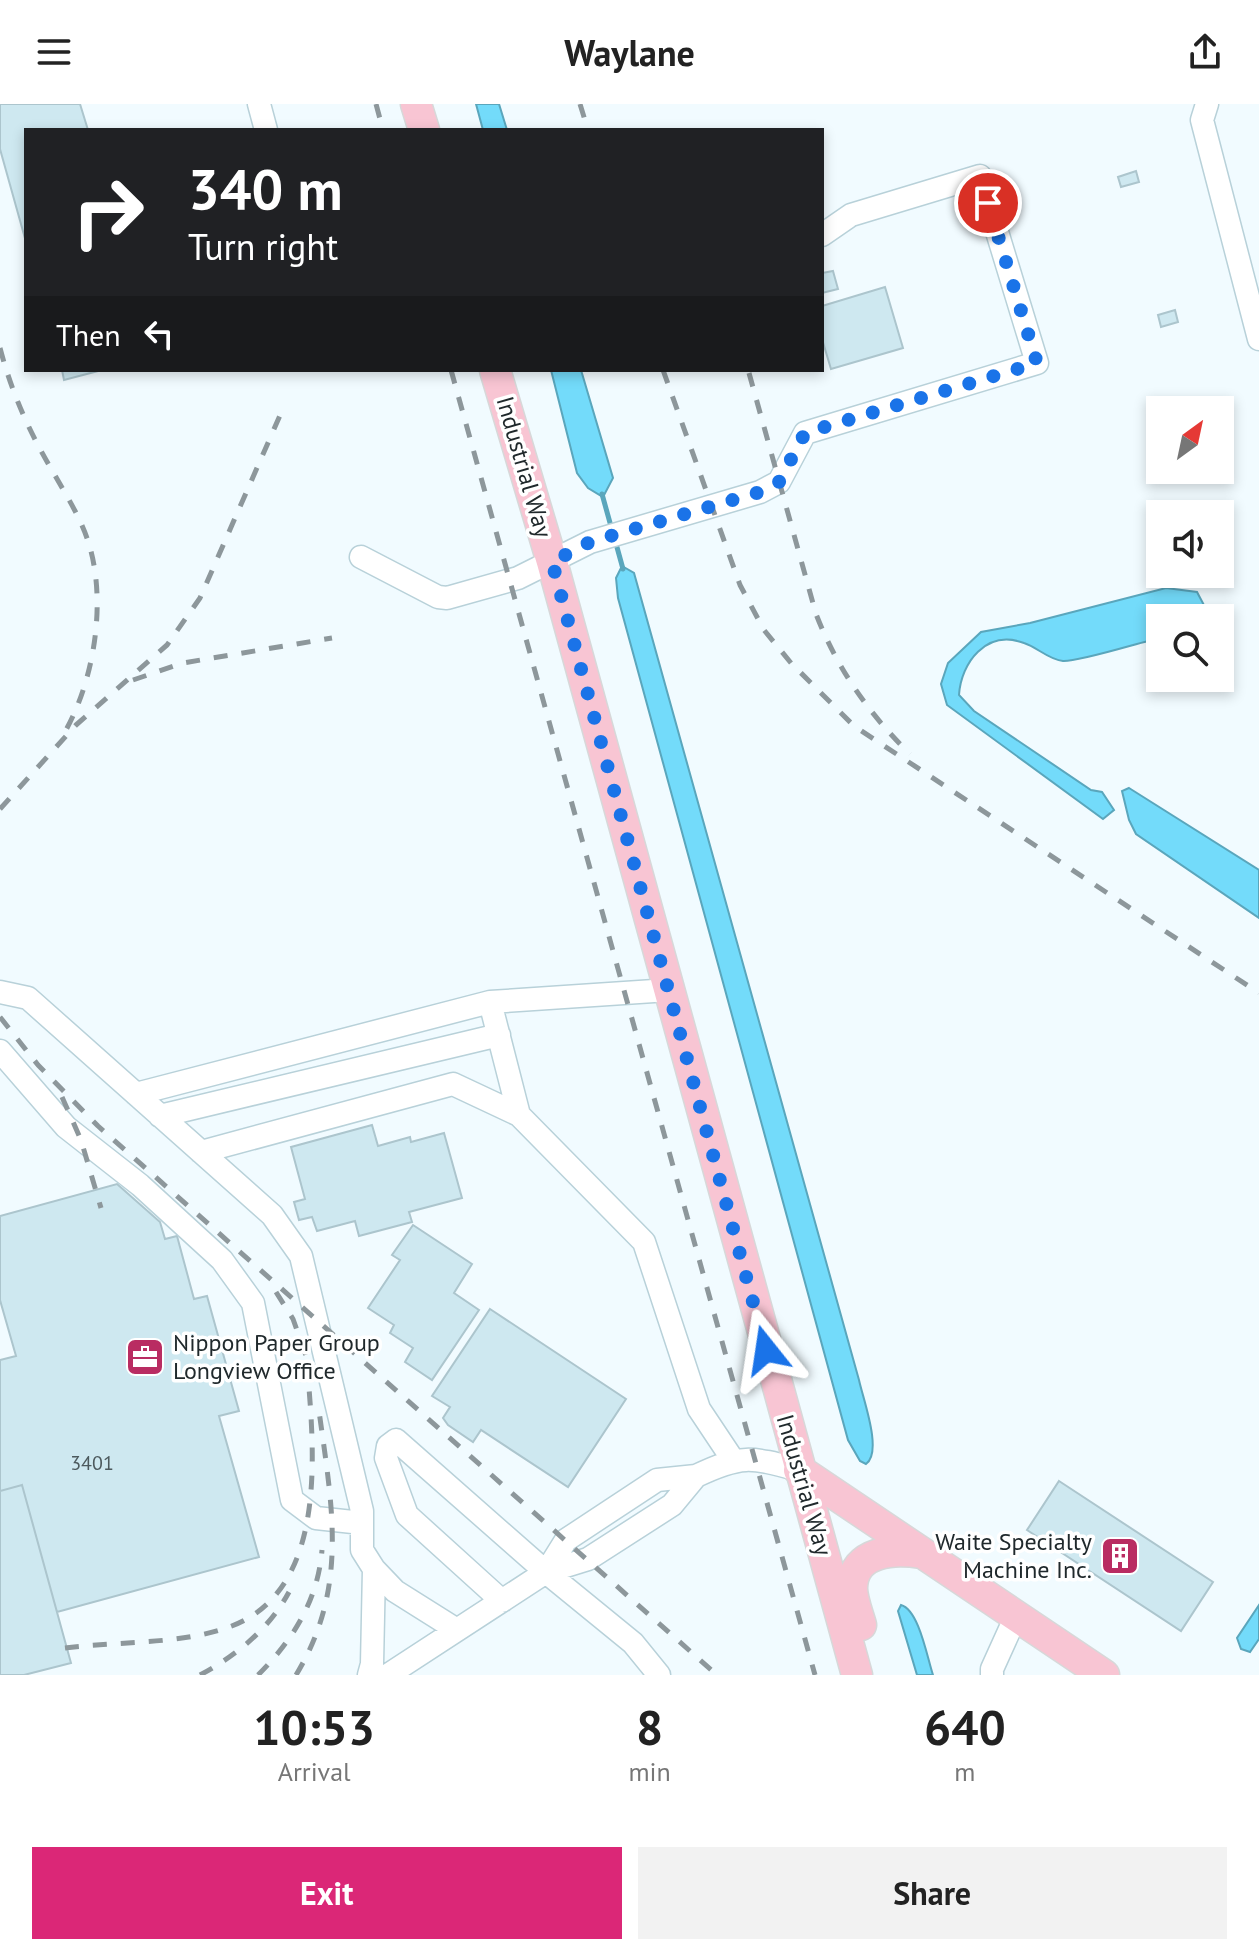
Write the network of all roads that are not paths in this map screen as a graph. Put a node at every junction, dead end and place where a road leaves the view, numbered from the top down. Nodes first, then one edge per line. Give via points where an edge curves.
1 (259, 104) edge
2 (416, 104) edge
3 (1207, 104) edge
4 (265, 128) edge
5 (423, 128) edge
6 (824, 234) edge
7 (1259, 339) edge
8 (496, 372) edge
9 (361, 557) dead end
10 (552, 562) junction
11 (669, 990) junction
12 (0, 992) edge
13 (490, 1002) junction
14 (499, 1035) junction
15 (0, 1051) edge
16 (136, 1094) junction
17 (519, 1115) junction
18 (160, 1116) junction
19 (201, 1152) junction
20 (733, 1460) junction
21 (799, 1470) junction
22 (362, 1523) junction
23 (921, 1553) junction
24 (374, 1569) junction
25 (546, 1572) junction
26 (502, 1601) junction
27 (1016, 1616) junction
28 (457, 1630) junction
29 (855, 1668) edge
30 (369, 1675) edge
31 (388, 1675) edge
32 (659, 1675) edge
33 (992, 1675) edge
34 (1104, 1675) edge

1 - 4 lane
2 - 5 main road
3 - 7 lane via 1202,120
6 - 10 lane via 851,215 980,176 1037,363 805,433 779,482 760,492 590,542
8 - 10 main road, Industrial Way
9 - 10 lane via 429,595 447,598 518,578
10 - 11 main road, Industrial Way
11 - 13 lane
11 - 21 main road, Industrial Way
12 - 16 lane via 28,998
13 - 14 lane
13 - 16 lane
14 - 17 lane
14 - 18 lane
15 - 22 lane via 66,1127 222,1260 253,1303 292,1500 316,1518
16 - 18 lane
17 - 19 lane via 453,1084
17 - 20 lane via 644,1242 699,1409
18 - 19 lane
19 - 22 lane via 272,1215 301,1256
20 - 21 lane via 755,1458
20 - 25 lane via 696,1476 672,1505 588,1559
21 - 23 main road
21 - 29 main road, Industrial Way
22 - 24 lane via 362,1550
23 - 27 main road
23 - 29 main road via 886,1550 863,1563 856,1574 852,1587 864,1640
24 - 28 lane via 395,1591
24 - 30 lane
25 - 26 lane
25 - 26 lane via 396,1440 388,1446 386,1458 407,1515
25 - 32 lane via 633,1643
26 - 28 lane
27 - 33 lane
27 - 34 main road
28 - 31 lane

